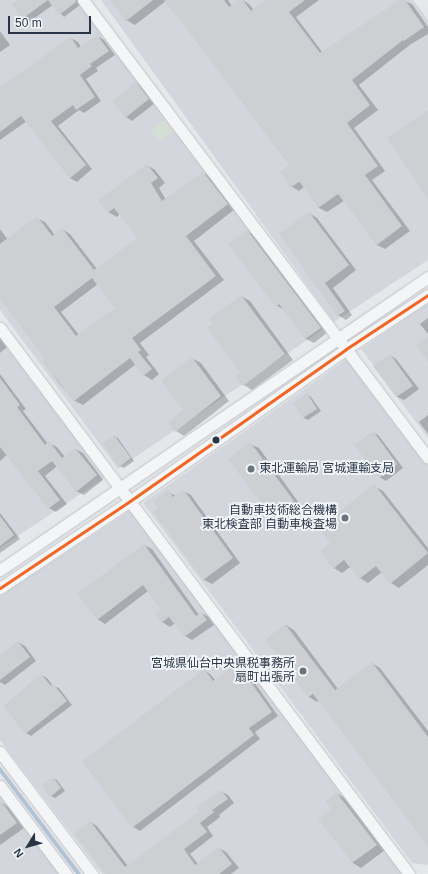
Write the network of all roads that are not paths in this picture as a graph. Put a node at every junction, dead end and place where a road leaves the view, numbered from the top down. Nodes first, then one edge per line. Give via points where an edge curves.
1 (83, 0) edge
2 (428, 277) edge
3 (428, 295) edge
4 (0, 328) edge
5 (338, 340) junction
6 (346, 349) junction
7 (428, 458) edge
8 (120, 488) junction
9 (130, 501) junction
10 (0, 570) edge
11 (0, 588) edge
12 (0, 752) edge
13 (0, 786) edge
14 (66, 874) edge
15 (92, 874) edge
16 (409, 874) edge

1 - 5 street
2 - 5 street
3 - 6 street
4 - 8 street
5 - 6 street
5 - 8 street
6 - 7 street
6 - 9 street
8 - 9 street
8 - 10 street
9 - 11 street
9 - 16 street
12 - 15 street
13 - 14 street

